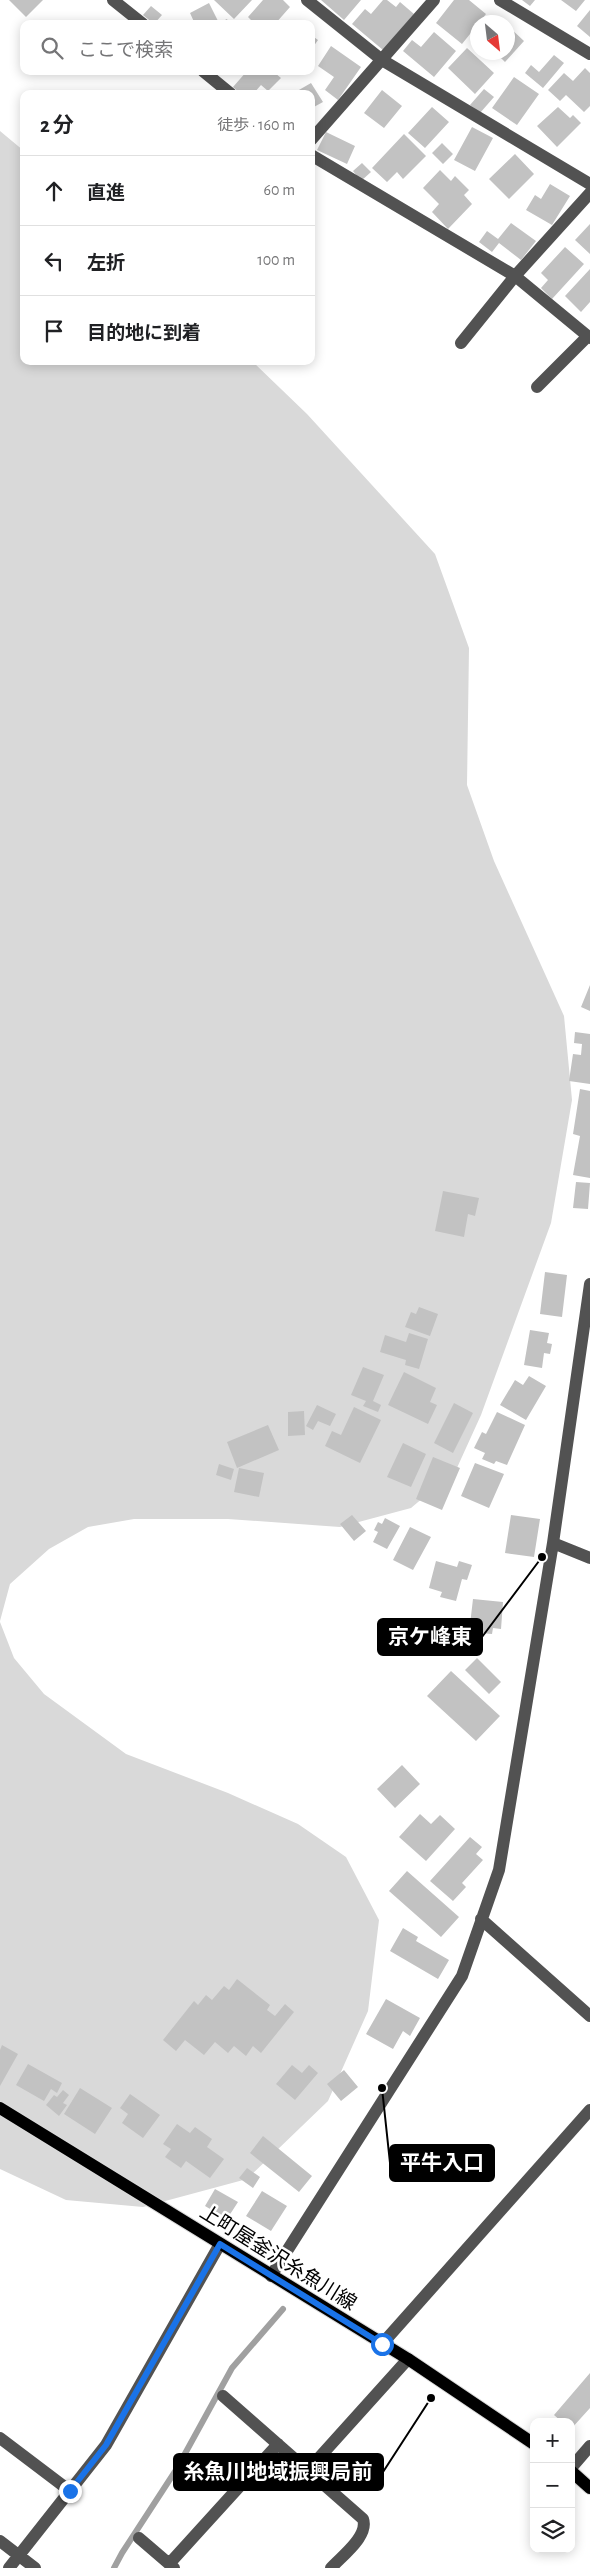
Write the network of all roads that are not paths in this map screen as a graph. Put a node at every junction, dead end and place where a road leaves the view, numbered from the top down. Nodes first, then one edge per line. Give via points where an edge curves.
1 (307, 0) edge
2 (434, 0) edge
3 (500, 0) edge
4 (115, 1) edge
5 (138, 20) edge
6 (590, 54) edge
7 (382, 60) junction
8 (208, 75) edge
9 (226, 90) edge
10 (315, 135) edge
11 (315, 157) edge
12 (590, 184) edge
13 (590, 193) edge
14 (515, 276) junction
15 (589, 337) edge
16 (461, 343) dead end
17 (537, 387) dead end
18 (590, 1284) edge
19 (553, 1543) junction
20 (590, 1558) edge
21 (481, 1919) junction
22 (590, 2016) edge
23 (0, 2108) edge
24 (590, 2110) edge
25 (220, 2244) junction
26 (271, 2276) junction
27 (382, 2344) junction
28 (408, 2359) junction
29 (224, 2396) dead end
30 (0, 2438) edge
31 (530, 2441) edge
32 (278, 2444) junction
33 (587, 2451) edge
34 (575, 2464) edge
35 (308, 2470) junction
36 (575, 2475) edge
37 (590, 2488) edge
38 (70, 2491) junction
39 (139, 2538) dead end
40 (0, 2540) edge
41 (19, 2555) junction
42 (172, 2566) edge
43 (9, 2568) edge
44 (35, 2568) edge
45 (331, 2568) edge

1 - 7 street
2 - 7 street
3 - 6 street
4 - 5 street
7 - 10 street
7 - 12 street
8 - 9 street
11 - 14 street
13 - 14 street
14 - 15 street
14 - 16 street
15 - 17 street
18 - 19 street
19 - 20 street
19 - 21 street via 499,1870
21 - 22 street
21 - 26 street via 462,1976
23 - 25 main road, 上町屋釜沢糸魚川線
24 - 27 street
25 - 26 main road, 上町屋釜沢糸魚川線
25 - 38 street via 106,2445
26 - 27 main road, 上町屋釜沢糸魚川線
27 - 28 main road, 上町屋釜沢糸魚川線
28 - 31 main road, 上町屋釜沢糸魚川線
28 - 35 street
29 - 32 street
30 - 38 street
32 - 35 street
32 - 42 street
33 - 34 street
35 - 45 street via 363,2519 365,2526 362,2534
36 - 37 main road
38 - 41 street
39 - 42 street
40 - 41 street
41 - 43 street
41 - 44 street

